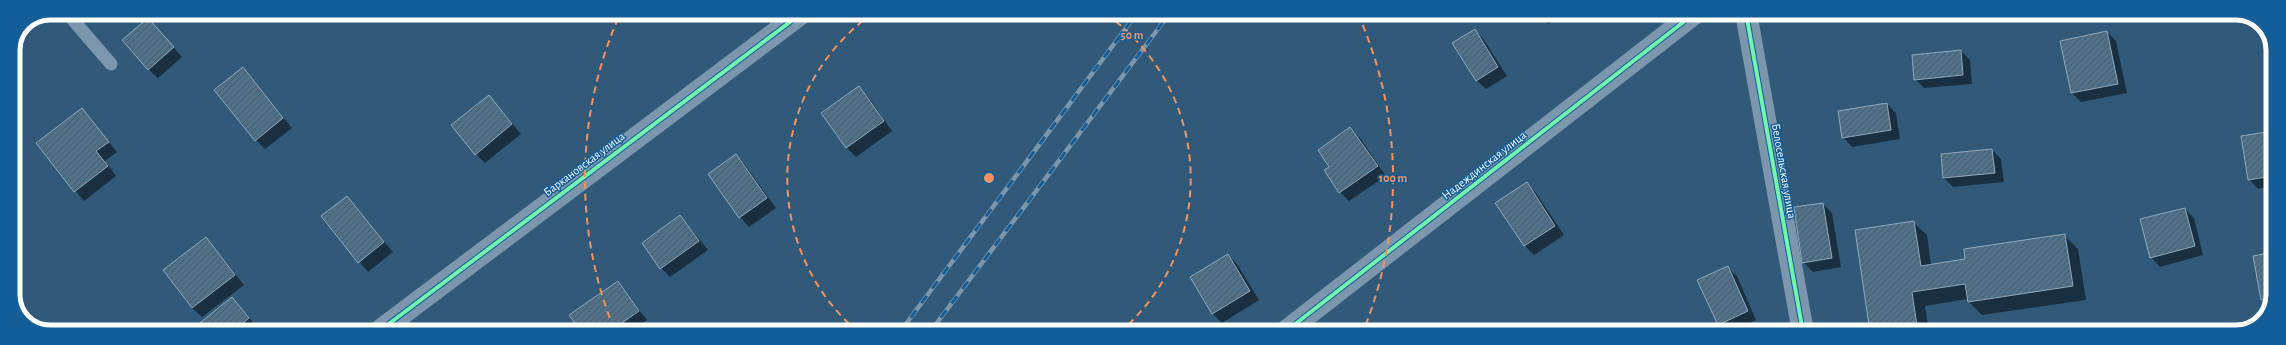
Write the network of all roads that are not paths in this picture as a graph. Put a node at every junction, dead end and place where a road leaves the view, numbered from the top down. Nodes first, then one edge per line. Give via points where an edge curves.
1 (73, 20) edge
2 (793, 20) edge
3 (1686, 20) edge
4 (1747, 20) edge
5 (110, 64) dead end
6 (387, 325) edge
7 (1294, 325) edge
8 (1802, 325) edge

1 - 5 lane
2 - 6 street, Баркановская улица
3 - 7 street, Надеждинская улица
4 - 8 street, Белосельская улица

